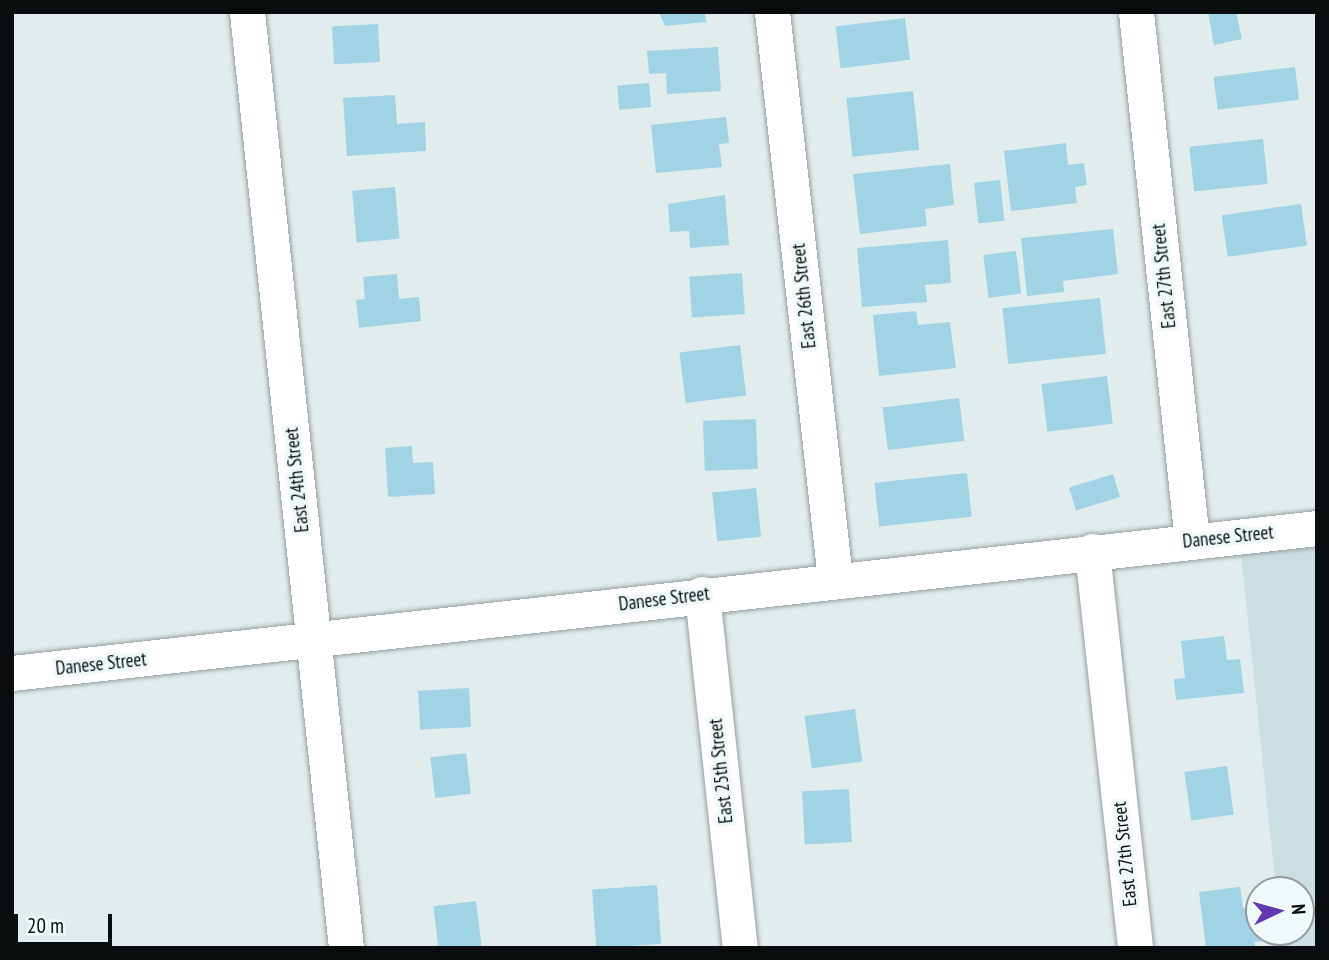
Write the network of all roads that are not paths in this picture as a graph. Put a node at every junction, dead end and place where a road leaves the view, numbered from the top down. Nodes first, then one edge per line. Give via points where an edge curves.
1 (247, 12) edge
2 (772, 12) edge
3 (1136, 12) edge
4 (1317, 528) edge
5 (1192, 541) junction
6 (1092, 551) junction
7 (835, 579) junction
8 (702, 594) junction
9 (314, 641) junction
10 (12, 673) edge
11 (346, 948) edge
12 (740, 948) edge
13 (1135, 948) edge

1 - 9 street, East 24th Street
2 - 7 street, East 26th Street
3 - 5 street, East 27th Street
4 - 5 street, Danese Street
5 - 6 street, Danese Street
6 - 7 street, Danese Street
6 - 13 street, East 27th Street
7 - 8 street, Danese Street
8 - 9 street, Danese Street
8 - 12 street, East 25th Street
9 - 10 street, Danese Street
9 - 11 street, East 24th Street

